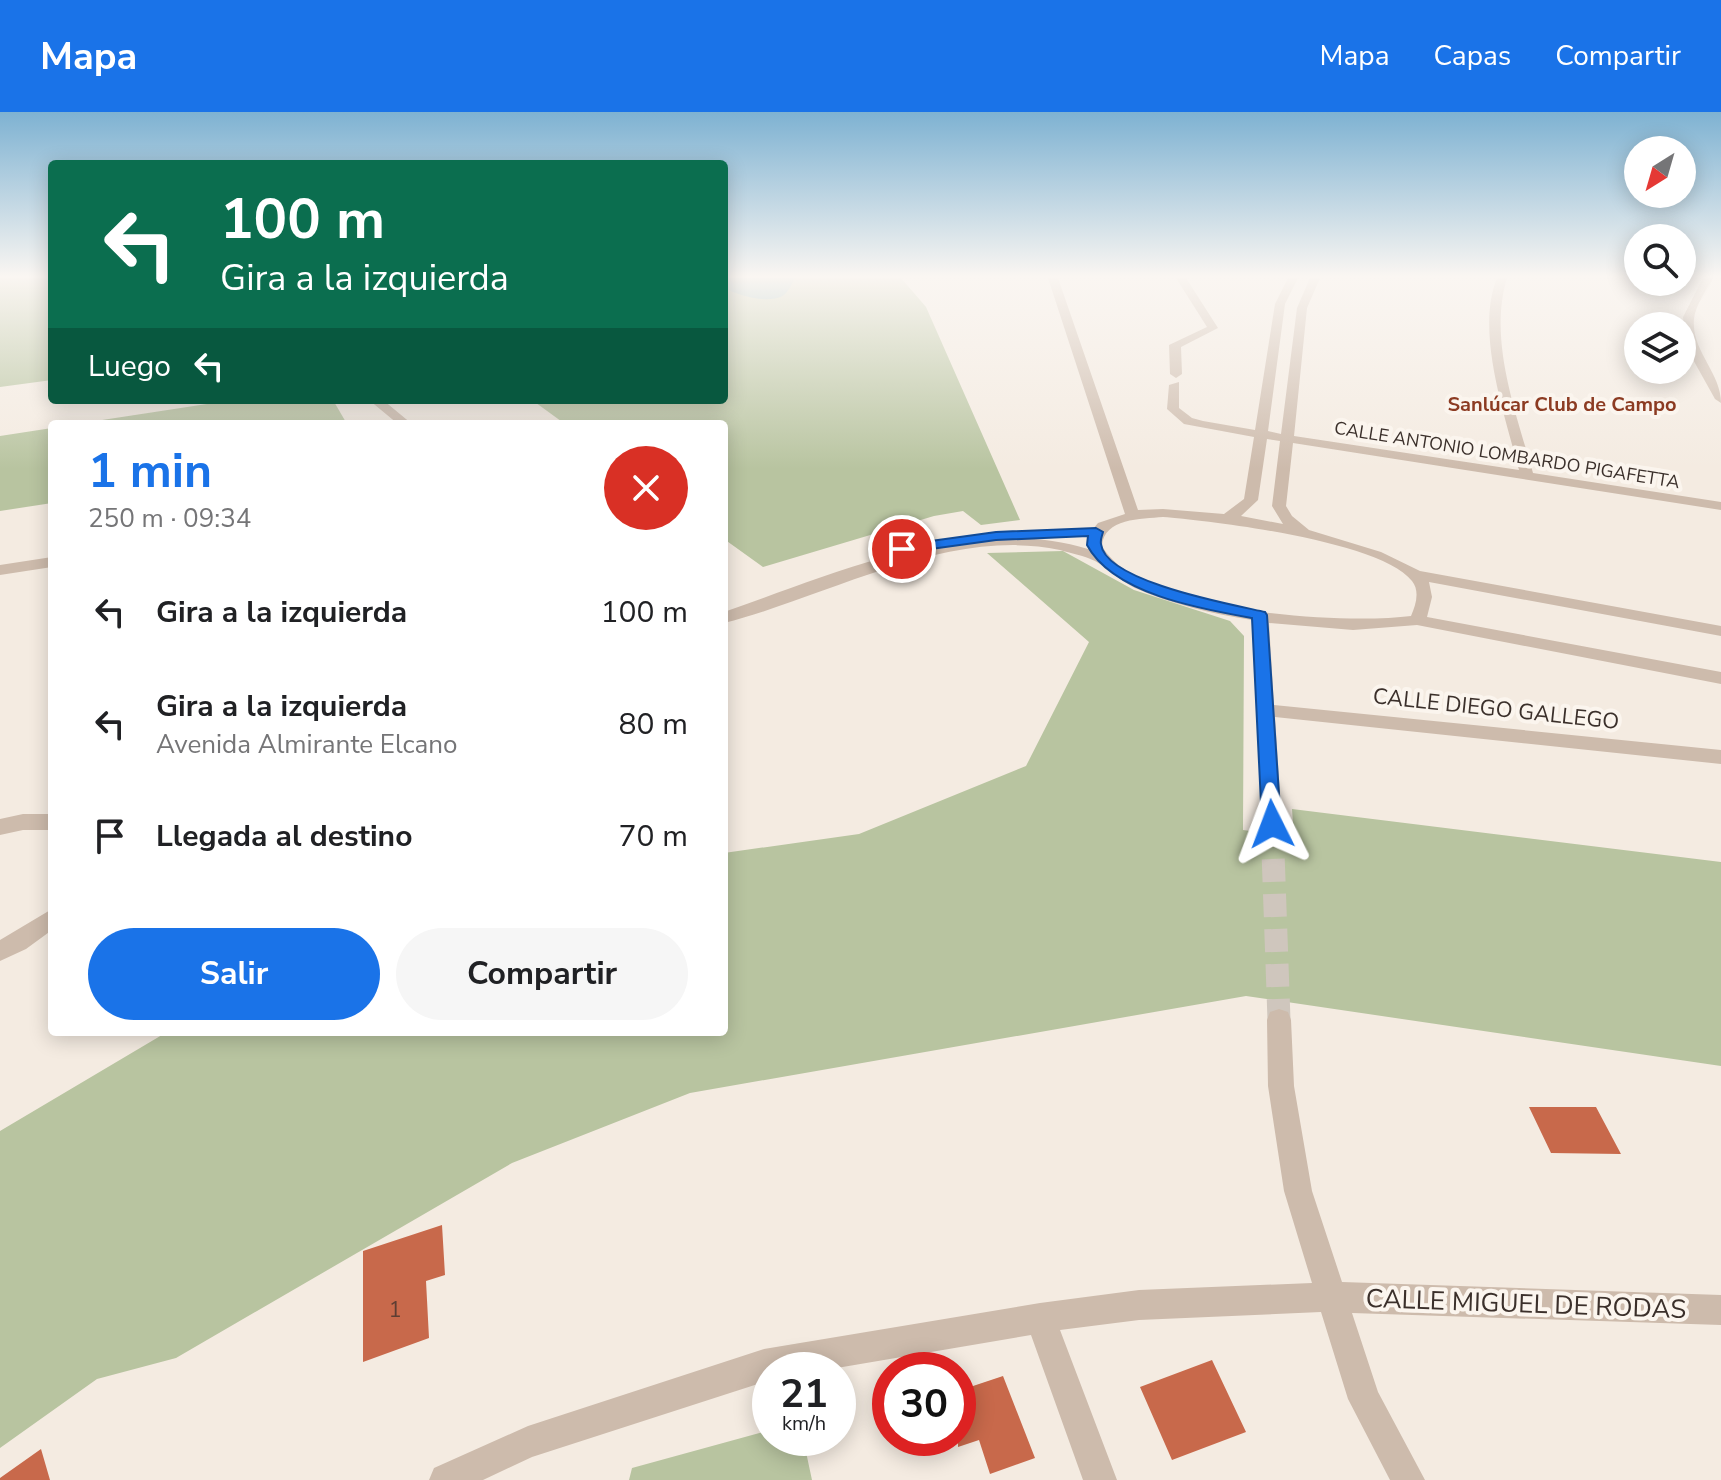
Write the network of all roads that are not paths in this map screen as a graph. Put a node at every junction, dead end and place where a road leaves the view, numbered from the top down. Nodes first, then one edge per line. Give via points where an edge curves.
1 (1074, 342) edge
2 (1182, 342) edge
3 (1274, 342) edge
4 (1298, 342) edge
5 (1495, 342) edge
6 (1691, 342) edge
7 (1721, 399) edge
8 (362, 404) edge
9 (380, 404) edge
10 (382, 420) edge
11 (401, 420) edge
12 (1260, 434) junction
13 (1287, 439) junction
14 (1527, 476) junction
15 (1721, 506) edge
16 (1132, 514) junction
17 (1226, 519) junction
18 (1096, 532) junction
19 (1304, 533) junction
20 (1101, 558) junction
21 (48, 563) edge
22 (0, 570) edge
23 (1416, 575) junction
24 (728, 605) edge
25 (1260, 615) junction
26 (728, 617) edge
27 (1417, 620) junction
28 (1721, 631) edge
29 (1721, 678) edge
30 (1265, 710) junction
31 (1721, 757) edge
32 (48, 822) edge
33 (1272, 824) tunnel mouth
34 (0, 827) edge
35 (48, 921) edge
36 (0, 951) edge
37 (1279, 1020) tunnel mouth
38 (1330, 1297) junction
39 (1721, 1310) edge
40 (1040, 1318) junction
41 (446, 1480) edge
42 (1100, 1480) edge
43 (1408, 1480) edge

1 - 16 street
2 - 12 street, CALLE ANTONIO LOMBARDO PIGAFETTA via 1175,345 1173,409 1188,421
3 - 12 street
4 - 13 street
5 - 14 street
6 - 7 street
8 - 10 street
9 - 11 street
12 - 13 street, CALLE ANTONIO LOMBARDO PIGAFETTA
12 - 17 street via 1251,500
13 - 14 street, CALLE ANTONIO LOMBARDO PIGAFETTA
13 - 19 street via 1279,506
14 - 15 street, CALLE ANTONIO LOMBARDO PIGAFETTA
16 - 17 street
16 - 18 street via 1110,520
17 - 19 street
18 - 20 street via 1094,545
18 - 24 street via 918,545
19 - 23 street via 1348,544
20 - 25 street via 1169,595
20 - 26 street via 1051,544 924,553
21 - 22 street
23 - 27 street via 1425,606
23 - 28 street
25 - 27 street via 1363,627
25 - 30 street
27 - 29 street
30 - 31 street, CALLE DIEGO GALLEGO
30 - 33 street
32 - 34 street
35 - 36 street
37 - 38 street via 1281,1086 1298,1191
38 - 39 street, CALLE MIGUEL DE RODAS
38 - 40 street, CALLE MIGUEL DE RODAS via 1139,1305
38 - 43 street via 1364,1399
40 - 41 street, CALLE MIGUEL DE RODAS via 764,1365 528,1442
40 - 42 street

